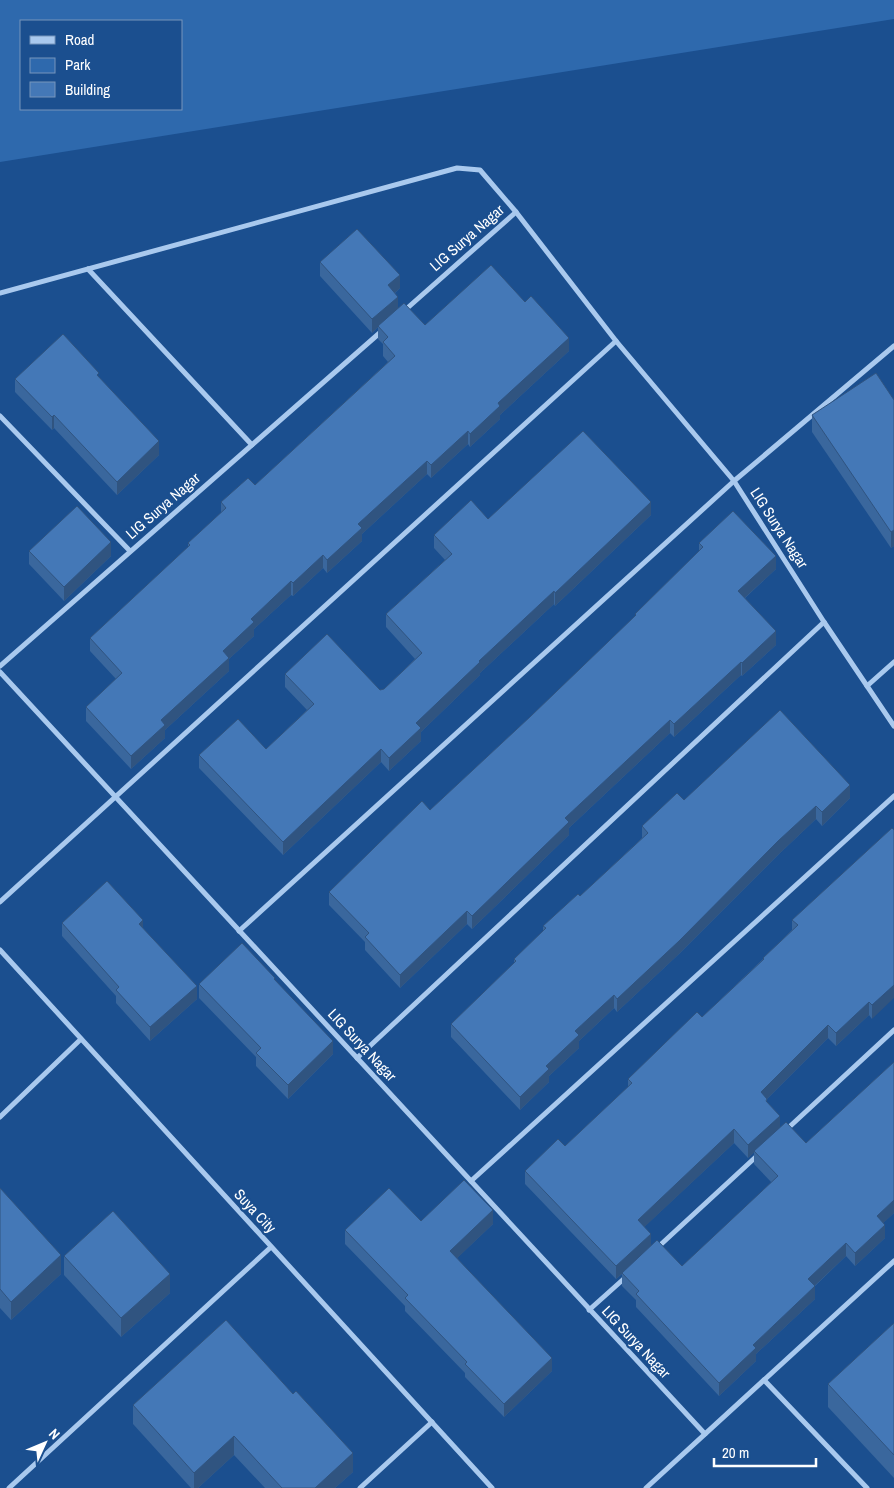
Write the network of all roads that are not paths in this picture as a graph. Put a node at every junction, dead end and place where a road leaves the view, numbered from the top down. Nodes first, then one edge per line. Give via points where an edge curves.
1 (516, 212) junction
2 (88, 268) junction
3 (0, 293) edge
4 (399, 315) edge
5 (384, 328) edge
6 (616, 341) junction
7 (894, 346) edge
8 (0, 416) edge
9 (252, 444) junction
10 (734, 481) junction
11 (130, 551) junction
12 (824, 622) junction
13 (894, 662) edge
14 (0, 666) edge
15 (0, 672) edge
16 (867, 686) junction
17 (894, 726) edge
18 (894, 796) edge
19 (116, 797) junction
20 (0, 902) edge
21 (239, 931) junction
22 (0, 950) edge
23 (894, 1030) edge
24 (81, 1039) junction
25 (357, 1058) junction
26 (0, 1117) edge
27 (778, 1137) edge
28 (764, 1150) edge
29 (471, 1181) junction
30 (272, 1247) junction
31 (655, 1250) edge
32 (894, 1261) edge
33 (633, 1270) edge
34 (589, 1310) junction
35 (764, 1380) junction
36 (432, 1422) junction
37 (705, 1434) junction
38 (9, 1488) edge
39 (360, 1488) edge
40 (492, 1488) edge
41 (646, 1488) edge
42 (866, 1488) edge

1 - 2 street via 480,170 457,168
1 - 4 street, LIG Surya Nagar
1 - 6 street, LIG Surya Nagar
2 - 3 street
2 - 9 street
5 - 9 street, LIG Surya Nagar
6 - 10 street, LIG Surya Nagar
6 - 19 street
7 - 10 street
8 - 11 street
9 - 11 street, LIG Surya Nagar
10 - 12 street, LIG Surya Nagar
10 - 21 street
11 - 14 street, LIG Surya Nagar
12 - 16 street, LIG Surya Nagar
12 - 25 street
13 - 16 street
15 - 19 street, LIG Surya Nagar
16 - 17 street, LIG Surya Nagar
18 - 29 street
19 - 20 street
19 - 21 street, LIG Surya Nagar
21 - 25 street, LIG Surya Nagar
22 - 24 street, Suya City
23 - 27 street
24 - 26 street
24 - 30 street, Suya City
25 - 29 street, LIG Surya Nagar
28 - 31 street
29 - 34 street, LIG Surya Nagar
30 - 36 street, Suya City
30 - 38 street
32 - 35 street
33 - 34 street
34 - 37 street, LIG Surya Nagar
35 - 37 street
35 - 42 street
36 - 39 street
36 - 40 street, Suya City
37 - 41 street

